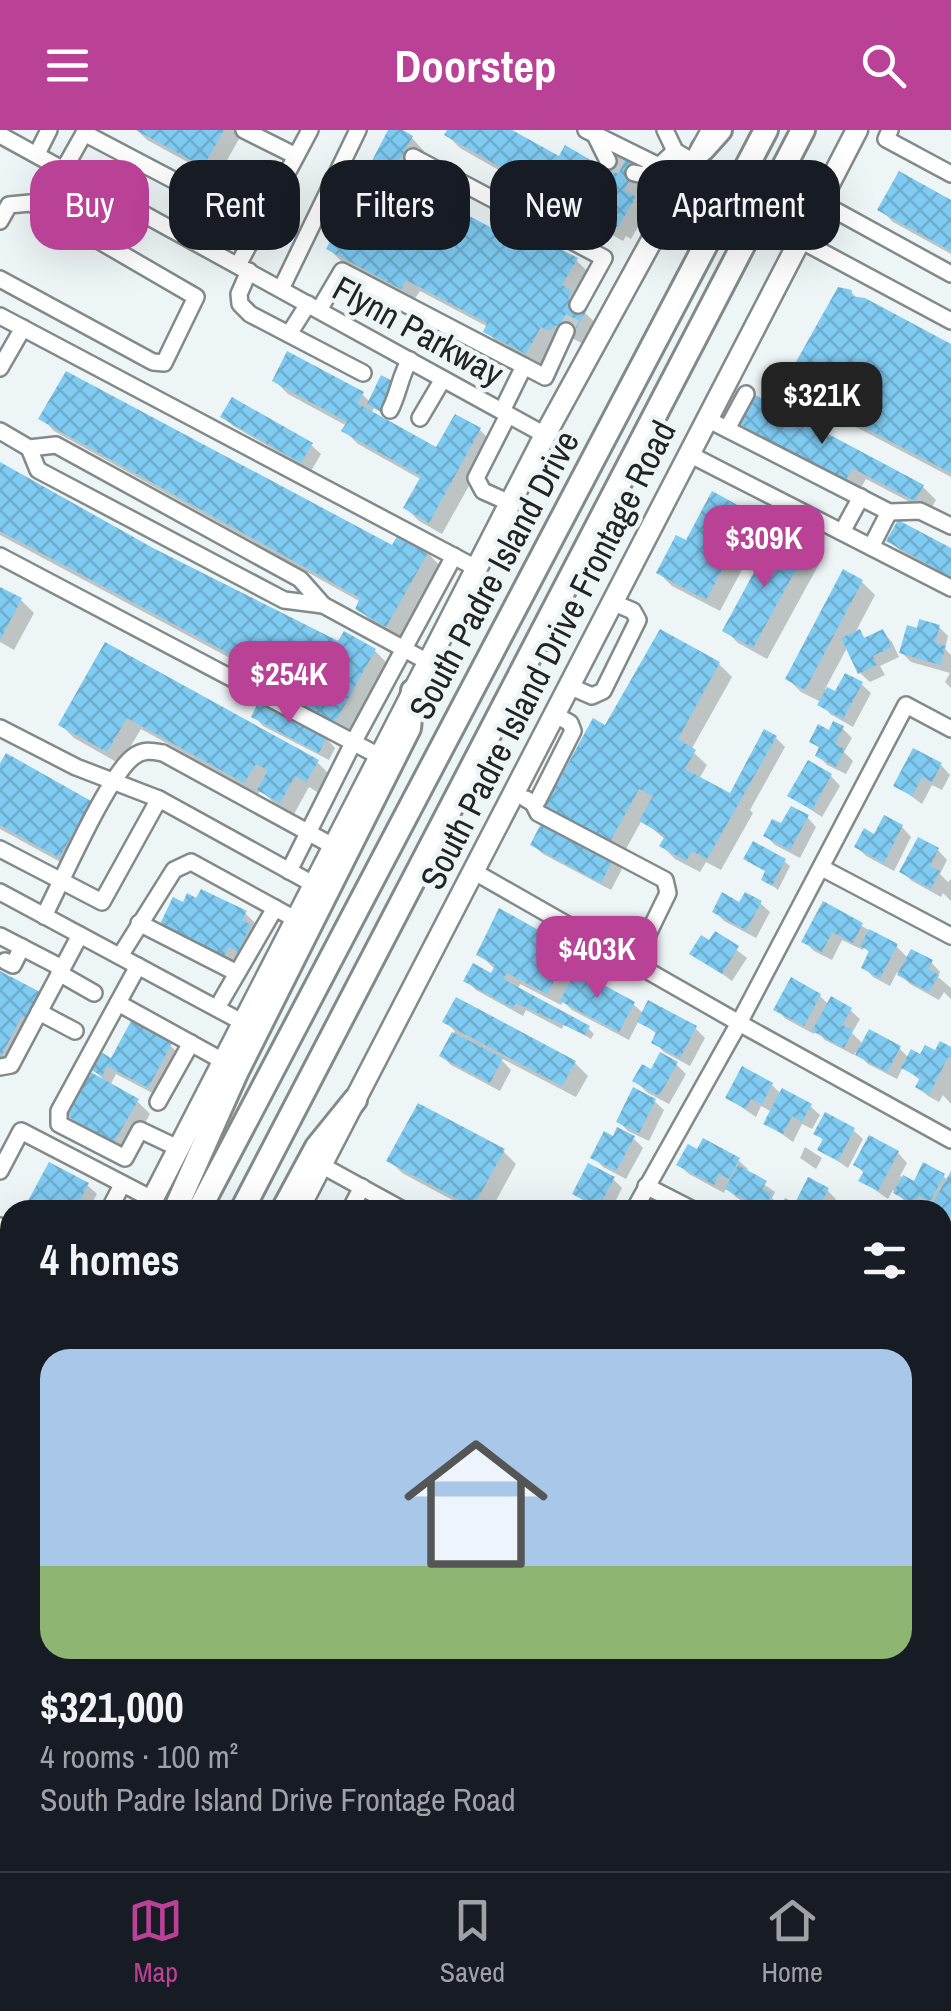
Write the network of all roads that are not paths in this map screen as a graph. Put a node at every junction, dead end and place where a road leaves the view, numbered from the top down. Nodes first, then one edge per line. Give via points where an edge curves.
1 (49, 130) edge
2 (244, 130) edge
3 (310, 130) edge
4 (358, 130) edge
5 (666, 130) edge
6 (720, 130) edge
7 (766, 130) edge
8 (803, 130) edge
9 (857, 130) edge
10 (890, 130) edge
11 (85, 132) edge
12 (590, 132) edge
13 (0, 134) edge
14 (703, 148) edge
15 (674, 151) junction
16 (37, 154) junction
17 (296, 156) junction
18 (414, 156) dead end
19 (48, 160) edge
20 (74, 160) edge
21 (294, 160) edge
22 (607, 160) tunnel mouth
23 (647, 160) edge
24 (665, 160) edge
25 (840, 163) edge
26 (634, 173) tunnel mouth
27 (637, 174) edge
28 (951, 174) edge
29 (169, 177) edge
30 (30, 203) edge
31 (840, 213) edge
32 (149, 216) edge
33 (0, 221) edge
34 (115, 250) edge
35 (250, 250) edge
36 (795, 250) edge
37 (819, 250) edge
38 (243, 268) junction
39 (951, 274) edge
40 (0, 279) edge
41 (281, 289) junction
42 (578, 305) tunnel mouth
43 (314, 307) junction
44 (0, 316) edge
45 (951, 321) edge
46 (22, 328) junction
47 (566, 330) tunnel mouth
48 (289, 334) junction
49 (410, 360) junction
50 (524, 366) junction
51 (0, 368) edge
52 (364, 372) dead end
53 (443, 379) junction
54 (746, 394) dead end
55 (390, 410) dead end
56 (505, 413) junction
57 (420, 418) dead end
58 (707, 419) junction
59 (727, 429) junction
60 (0, 431) edge
61 (545, 435) junction
62 (29, 448) junction
63 (689, 454) junction
64 (860, 497) junction
65 (510, 502) junction
66 (889, 512) junction
67 (951, 526) edge
68 (842, 532) junction
69 (870, 547) junction
70 (0, 556) edge
71 (454, 556) junction
72 (476, 568) junction
73 (951, 588) edge
74 (612, 602) junction
75 (324, 605) junction
76 (405, 648) junction
77 (428, 662) junction
78 (569, 686) junction
79 (412, 692) junction
80 (554, 714) junction
81 (0, 728) edge
82 (951, 730) edge
83 (353, 744) junction
84 (379, 756) junction
85 (114, 780) junction
86 (513, 793) junction
87 (159, 799) junction
88 (533, 803) junction
89 (310, 833) junction
90 (333, 846) junction
91 (0, 849) edge
92 (822, 868) junction
93 (290, 871) junction
94 (473, 871) junction
95 (62, 882) junction
96 (313, 884) junction
97 (0, 892) edge
98 (275, 908) junction
99 (44, 916) junction
100 (295, 919) junction
101 (139, 923) junction
102 (80, 935) junction
103 (0, 936) edge
104 (951, 936) edge
105 (22, 947) junction
106 (120, 956) junction
107 (5, 961) dead end
108 (634, 963) junction
109 (138, 966) junction
110 (61, 971) junction
111 (237, 973) junction
112 (94, 994) dead end
113 (118, 1003) junction
114 (216, 1008) junction
115 (39, 1012) junction
116 (242, 1022) junction
117 (738, 1023) junction
118 (75, 1031) dead end
119 (191, 1043) junction
120 (223, 1060) junction
121 (0, 1067) edge
122 (354, 1100) junction
123 (158, 1102) dead end
124 (951, 1140) edge
125 (178, 1148) junction
126 (322, 1165) junction
127 (0, 1170) edge
128 (122, 1185) junction
129 (646, 1186) junction
130 (362, 1187) junction
131 (115, 1200) edge
132 (142, 1200) edge
133 (152, 1200) edge
134 (179, 1200) edge
135 (204, 1200) edge
136 (247, 1200) edge
137 (288, 1200) edge
138 (303, 1200) edge
139 (355, 1200) edge
140 (385, 1200) edge
141 (639, 1200) edge
142 (673, 1200) edge

1 - 16 street
2 - 17 street
3 - 17 street
4 - 41 street
5 - 15 street
6 - 14 highway
7 - 135 highway, South Padre Island Drive
8 - 136 highway, South Padre Island Drive
9 - 25 main road, South Padre Island Drive Frontage Road
10 - 28 street via 886,139
11 - 20 street
11 - 29 street
12 - 22 street
12 - 23 street
13 - 16 street, Flynn Parkway
14 - 15 street
14 - 61 main road
15 - 24 street
16 - 19 street, Flynn Parkway
17 - 21 street
18 - 42 street via 604,258
26 - 27 street
30 - 33 street via 9,205
31 - 39 street
32 - 38 street, Flynn Parkway
34 - 40 street via 196,297 164,363
35 - 38 street
36 - 58 main road, South Padre Island Drive Frontage Road
37 - 45 street
38 - 41 street, Flynn Parkway
38 - 48 street via 240,304
41 - 43 street, Flynn Parkway
43 - 48 street
43 - 49 street, Flynn Parkway
43 - 50 street via 342,271
44 - 46 street
46 - 51 street
46 - 71 street
47 - 50 street via 545,377
48 - 52 street
49 - 53 street, Flynn Parkway
49 - 55 street
50 - 56 street
53 - 56 street, Flynn Parkway
53 - 57 street
54 - 59 street
56 - 61 street, Flynn Parkway
56 - 65 street via 476,478 483,491
58 - 59 street
58 - 63 main road, South Padre Island Drive Frontage Road
59 - 64 street
60 - 62 street
61 - 65 main road
62 - 75 street via 56,445 300,580
62 - 75 street via 38,470 284,600
63 - 68 street
63 - 74 main road, South Padre Island Drive Frontage Road
64 - 66 street
64 - 68 street
65 - 72 main road
66 - 67 street via 920,512
66 - 69 street
68 - 69 street
69 - 73 street
70 - 83 street
71 - 72 street
71 - 76 street
72 - 77 main road
74 - 78 main road, South Padre Island Drive Frontage Road
74 - 78 street via 638,620 603,691 592,696
75 - 76 street
76 - 77 street
76 - 83 street
77 - 79 main road
78 - 80 main road, South Padre Island Drive Frontage Road
79 - 84 main road
79 - 134 highway via 410,728 236,1072
80 - 86 main road, South Padre Island Drive Frontage Road
80 - 88 street via 573,730
81 - 85 street
82 - 92 street via 906,705
83 - 84 street
83 - 89 street
84 - 90 main road
85 - 87 street
85 - 89 street via 140,752 163,753
85 - 95 street
86 - 88 street
86 - 94 main road, South Padre Island Drive Frontage Road
87 - 93 street
87 - 95 street via 102,902
88 - 108 street via 538,812 664,880 668,893
89 - 90 street
89 - 93 street
90 - 96 main road
91 - 95 street
92 - 104 street
92 - 117 street
93 - 96 street
94 - 108 street
94 - 122 main road, South Padre Island Drive Frontage Road
95 - 99 street
96 - 100 main road
97 - 99 street
98 - 100 street
98 - 101 street via 191,862 174,870
98 - 111 street
99 - 102 street
100 - 116 main road
101 - 106 street
101 - 111 street
102 - 106 street
102 - 110 street
103 - 105 street
105 - 107 street via 13,965
105 - 110 street
106 - 109 street
108 - 117 street
109 - 113 street
109 - 114 street
110 - 112 street
110 - 115 street
111 - 114 street
113 - 119 street
113 - 125 street via 60,1111 60,1124 125,1158 140,1130
114 - 116 street
115 - 118 street
115 - 121 street via 10,1065
116 - 120 main road
117 - 124 street
117 - 129 street
119 - 120 street
119 - 123 street
120 - 125 main road
122 - 126 main road, South Padre Island Drive Frontage Road
122 - 137 highway
125 - 133 main road
126 - 130 street
126 - 138 main road, South Padre Island Drive Frontage Road
127 - 128 street via 20,1131
128 - 131 street
128 - 132 street
129 - 141 street
129 - 142 street
130 - 139 street
130 - 140 street

